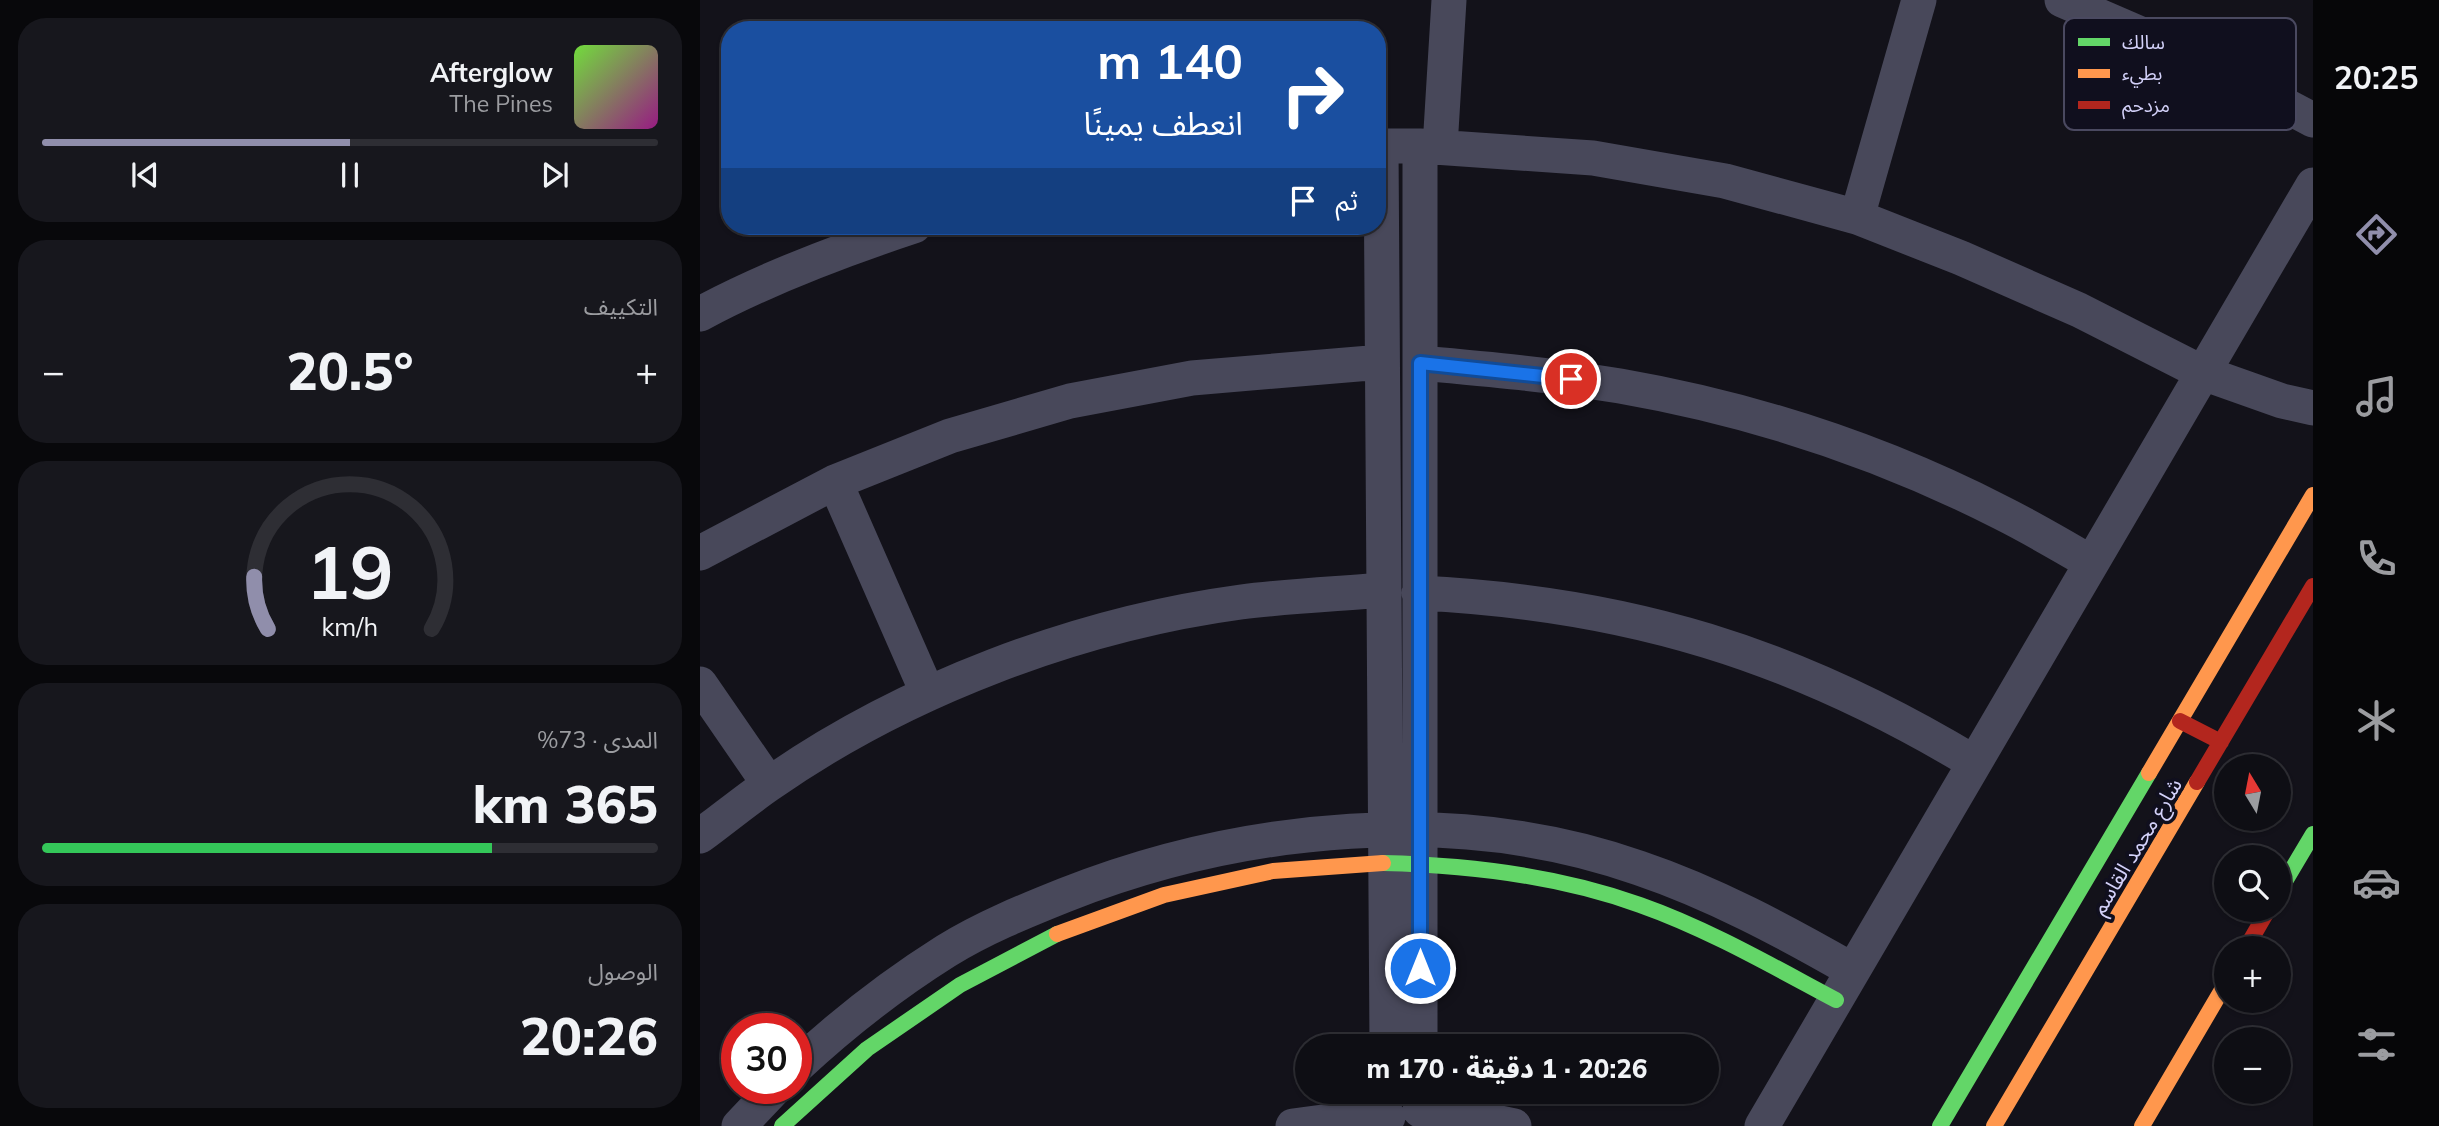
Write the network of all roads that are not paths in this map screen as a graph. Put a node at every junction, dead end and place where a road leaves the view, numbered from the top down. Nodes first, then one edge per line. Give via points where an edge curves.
1 (1449, 0) edge
2 (1919, 0) edge
3 (2062, 0) edge
4 (2104, 18) edge
5 (2296, 111) edge
6 (2313, 120) edge
7 (1386, 146) edge
8 (1430, 147) junction
9 (2313, 185) edge
10 (1857, 217) junction
11 (887, 235) edge
12 (1380, 235) edge
13 (700, 314) edge
14 (1382, 362) junction
15 (1420, 363) junction
16 (2203, 373) junction
17 (2313, 408) edge
18 (835, 482) junction
19 (2313, 495) edge
20 (702, 547) edge
21 (2090, 562) junction
22 (2313, 586) edge
23 (1384, 590) junction
24 (1419, 593) junction
25 (700, 684) edge
26 (928, 694) junction
27 (2180, 720) junction
28 (2221, 743) junction
29 (1973, 762) junction
30 (769, 784) junction
31 (2313, 834) edge
32 (700, 836) edge
33 (1403, 846) junction
34 (2291, 871) edge
35 (1852, 970) junction
36 (1836, 1000) junction
37 (2214, 1003) edge
38 (1388, 1034) edge
39 (1419, 1034) edge
40 (812, 1054) edge
41 (760, 1104) edge
42 (1404, 1111) edge
43 (739, 1126) edge
44 (782, 1126) edge
45 (1293, 1126) edge
46 (1514, 1126) edge
47 (1762, 1126) edge
48 (1940, 1126) edge
49 (1994, 1126) edge
50 (2142, 1126) edge

1 - 8 street
2 - 10 street
3 - 4 street
5 - 6 street
7 - 8 street
8 - 10 street via 1593,158 1725,181
8 - 15 street
9 - 16 street
10 - 16 street via 2079,310
11 - 13 street
12 - 14 street
14 - 18 street via 1192,378 1070,401 950,436
14 - 23 street
15 - 21 street via 1621,386 1720,407 1816,435 1911,471 2002,513
15 - 24 street
16 - 17 street
16 - 21 street
18 - 20 street
18 - 26 street
19 - 27 main road
21 - 29 street
22 - 28 main road, شارع محمد القاسم
23 - 26 street via 1240,602 1134,623 1029,654
23 - 33 street
24 - 29 street via 1582,610 1708,639 1871,704
24 - 33 street
25 - 30 street
26 - 30 street
27 - 28 main road
27 - 48 main road
28 - 49 main road, شارع محمد القاسم
29 - 35 street
30 - 32 street
31 - 34 main road
33 - 35 street via 1506,837 1639,867 1749,915
33 - 36 main road via 1475,868 1613,896 1694,927
33 - 38 street
33 - 39 street
33 - 40 street via 1303,835 1199,852 1135,870 1039,905 982,932 860,1012
33 - 44 main road via 1167,893 1058,932 927,1005 835,1076
35 - 36 street
36 - 47 street
37 - 50 main road
41 - 43 street
42 - 45 street
42 - 46 street

